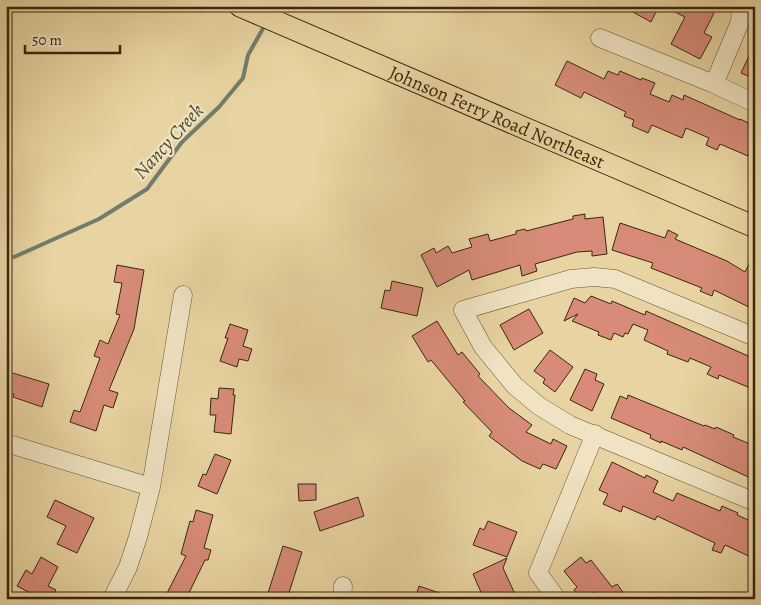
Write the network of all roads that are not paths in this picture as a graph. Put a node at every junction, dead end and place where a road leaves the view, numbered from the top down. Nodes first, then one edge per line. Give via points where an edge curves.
1 (741, 6) edge
2 (245, 8) edge
3 (600, 38) dead end
4 (714, 84) junction
5 (755, 103) edge
6 (755, 227) edge
7 (183, 295) dead end
8 (755, 337) edge
9 (595, 434) junction
10 (6, 443) edge
11 (151, 487) junction
12 (755, 502) edge
13 (112, 599) edge
14 (557, 599) edge

1 - 4 street via 740,22
2 - 6 main road, Johnson Ferry Road Northeast
3 - 4 street
4 - 5 street
7 - 11 street
8 - 9 street via 615,279 594,277 571,279 463,310 484,347 515,386 570,425
9 - 12 street
9 - 14 street via 538,573
10 - 11 street
11 - 13 street via 128,567

